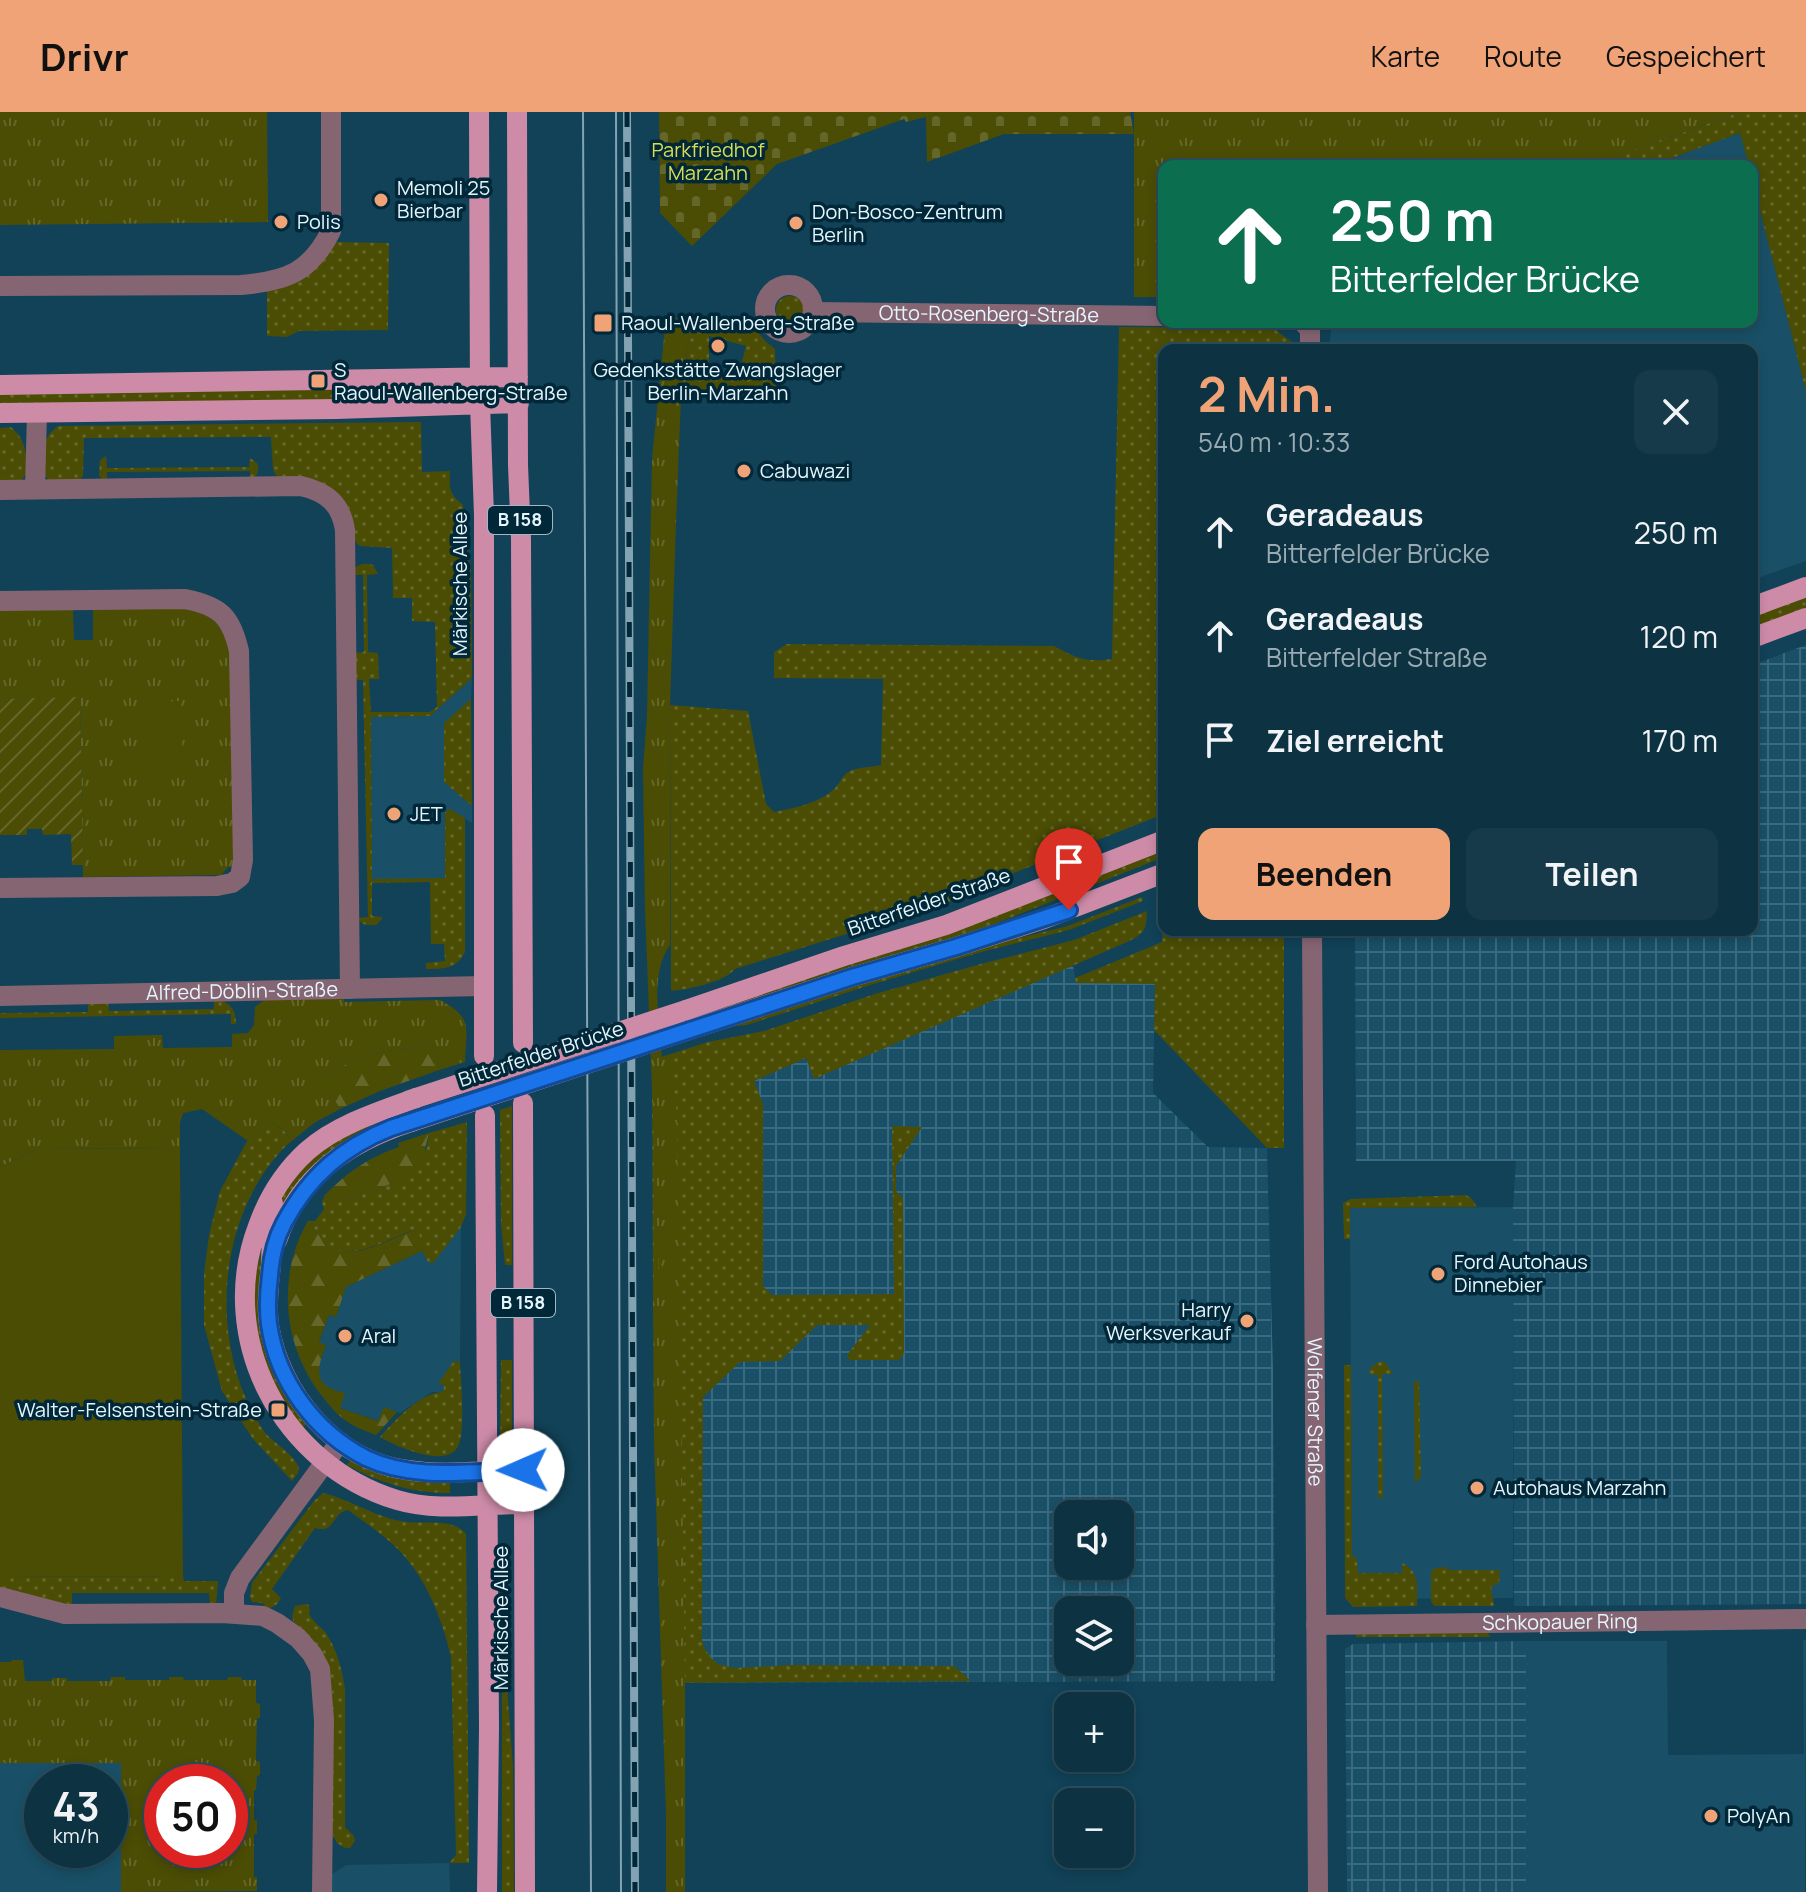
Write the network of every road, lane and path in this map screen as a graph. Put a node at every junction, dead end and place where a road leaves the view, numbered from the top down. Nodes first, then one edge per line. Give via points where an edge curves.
1 (331, 112) edge
2 (479, 112) edge
3 (517, 112) edge
4 (0, 286) edge
5 (813, 312) dead end
6 (1158, 316) edge
7 (480, 377) junction
8 (518, 377) junction
9 (0, 385) edge
10 (519, 403) junction
11 (480, 404) junction
12 (0, 413) edge
13 (37, 413) junction
14 (35, 489) junction
15 (0, 490) edge
16 (1806, 587) edge
17 (0, 601) edge
18 (1758, 605) edge
19 (1806, 618) edge
20 (1758, 636) edge
21 (1158, 842) edge
22 (1158, 875) edge
23 (0, 888) edge
24 (1312, 936) edge
25 (844, 956) junction
26 (886, 967) junction
27 (484, 986) junction
28 (350, 989) junction
29 (0, 996) edge
30 (686, 1010) joint
31 (523, 1043) dead end
32 (484, 1056) dead end
33 (523, 1103) dead end
34 (485, 1115) dead end
35 (274, 1193) junction
36 (271, 1260) junction
37 (523, 1346) junction
38 (487, 1347) junction
39 (340, 1442) junction
40 (325, 1463) junction
41 (486, 1470) junction
42 (523, 1470) junction
43 (487, 1504) junction
44 (524, 1504) junction
45 (0, 1597) edge
46 (234, 1613) junction
47 (1806, 1619) edge
48 (1316, 1625) junction
49 (322, 1892) edge
50 (487, 1892) edge
51 (525, 1892) edge
52 (1318, 1892) edge

1 - 4 street via 331,231 300,271 241,285
2 - 7 main road, Märkische Allee / B 158
3 - 8 main road, B 158
5 - 6 street, Otto-Rosenberg-Straße
7 - 8 main road
7 - 9 main road
7 - 11 main road, Märkische Allee / B 158
8 - 10 main road, B 158
10 - 11 main road
10 - 31 main road, B 158
11 - 13 main road
11 - 27 main road, Märkische Allee / B 158
12 - 13 main road
13 - 14 street
14 - 15 street
14 - 28 street via 301,486 315,489 343,513
16 - 18 main road
17 - 23 street via 185,599 222,613 239,651 243,860 240,877 217,886
19 - 20 main road
21 - 25 main road, Bitterfelder Straße via 946,925
22 - 26 main road via 1044,919
24 - 48 street, Wolfener Straße
25 - 26 main road, Bitterfelder Straße
25 - 30 main road, Bitterfelder Straße
26 - 36 main road, Bitterfelder Brücke, bridge via 371,1136 343,1152 302,1193 282,1225
27 - 28 street, Alfred-Döblin-Straße
27 - 32 main road, Märkische Allee / B 158
28 - 29 street, Alfred-Döblin-Straße
30 - 35 main road, Bitterfelder Brücke, bridge via 367,1115 318,1143
33 - 37 main road, Märkische Allee / B 158
34 - 38 main road, Märkische Allee / B 158
35 - 36 main road
35 - 40 main road via 246,1266 246,1327 251,1352 278,1410
36 - 39 main road via 269,1324 284,1373 313,1419
37 - 38 main road, B 158
37 - 42 main road, Märkische Allee / B 158
38 - 41 main road, Märkische Allee / B 158
39 - 40 street
39 - 41 main road via 390,1467
40 - 43 main road via 397,1500 431,1506
40 - 46 street via 240,1578
41 - 42 main road
41 - 43 main road, Märkische Allee / B 158
42 - 44 main road, Märkische Allee / B 158
43 - 44 main road
43 - 50 main road, Märkische Allee / B 158
44 - 51 main road, Märkische Allee / B 158
45 - 46 street via 65,1614
46 - 49 street via 277,1623 298,1638 320,1669
47 - 48 street, Schkopauer Ring
48 - 52 street, Wolfener Straße

